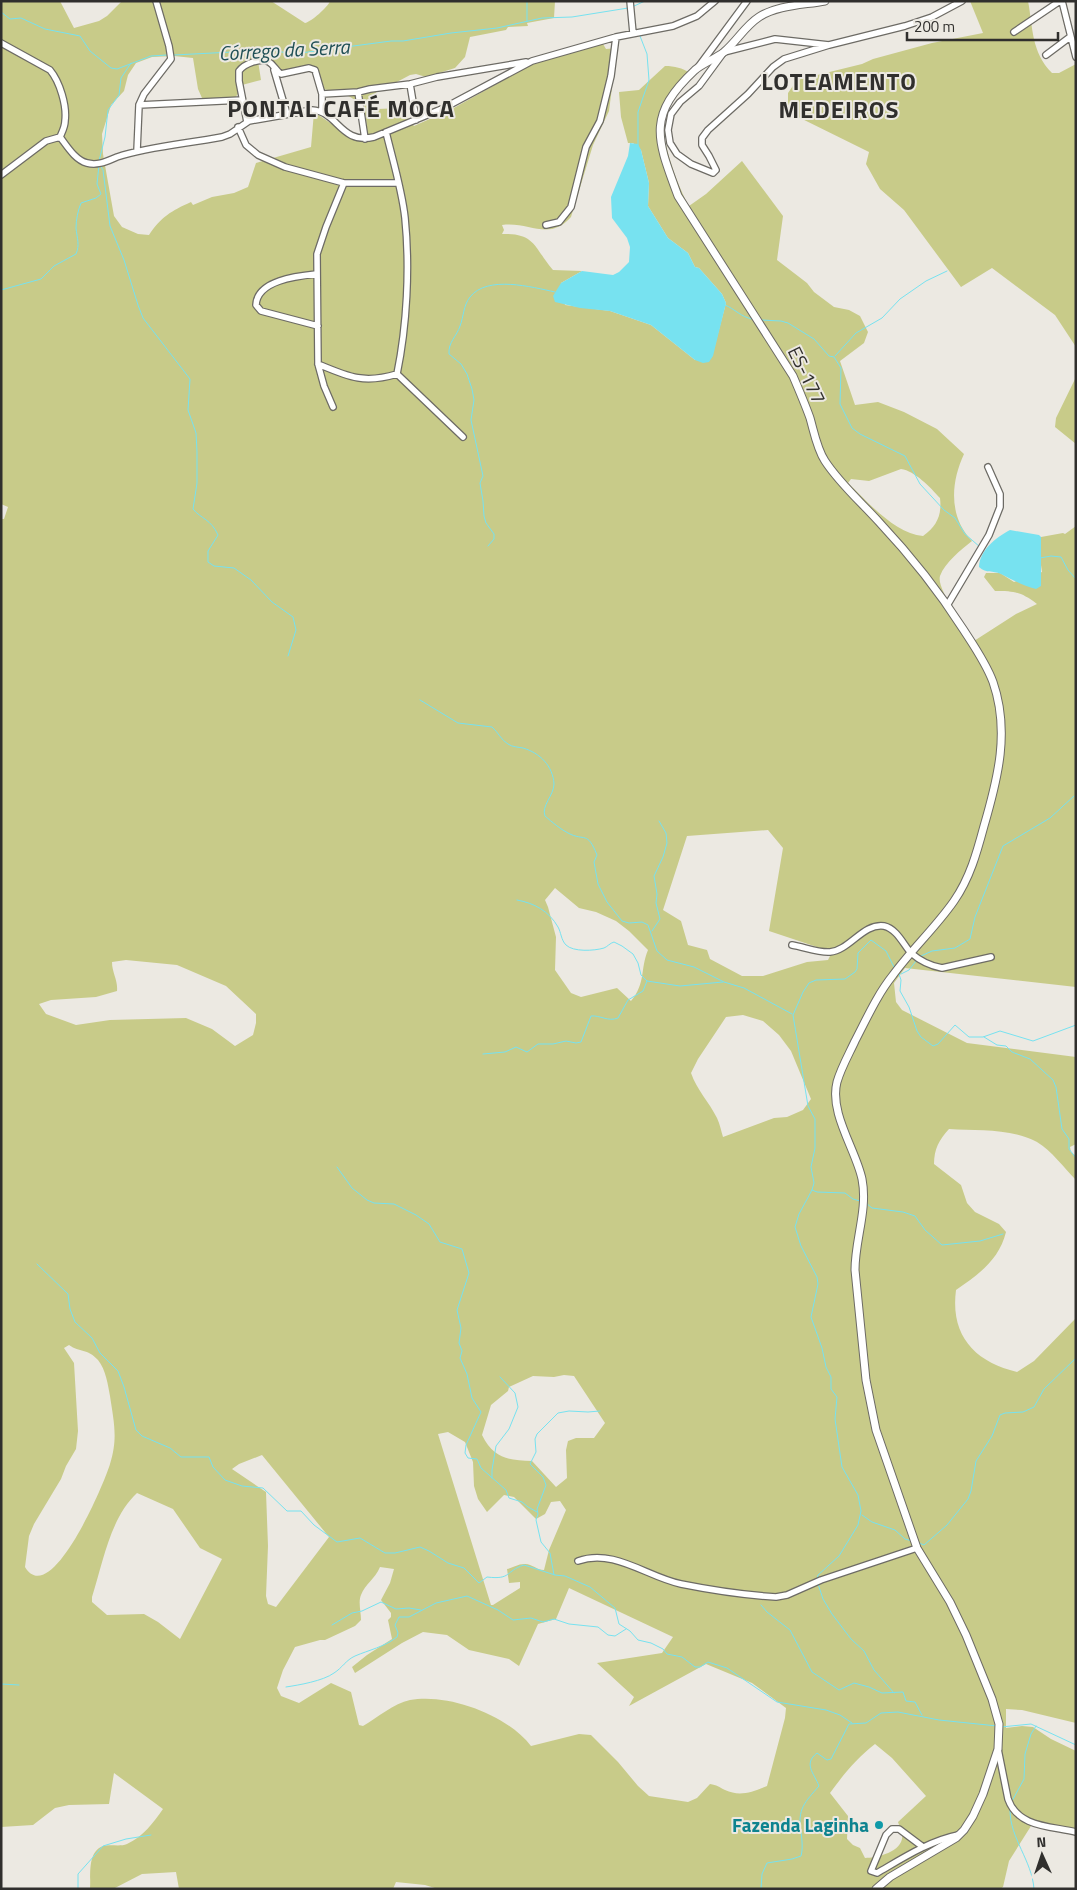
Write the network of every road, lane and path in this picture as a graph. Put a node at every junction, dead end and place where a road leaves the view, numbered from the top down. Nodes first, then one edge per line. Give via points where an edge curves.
1 (156, 1) edge
2 (715, 1) edge
3 (746, 1) edge
4 (825, 1) edge
5 (962, 1) edge
6 (1061, 1) edge
7 (630, 5) edge
8 (1014, 32) dead end
9 (633, 33) junction
10 (616, 37) junction
11 (1070, 37) junction
12 (1, 42) edge
13 (829, 45) junction
14 (724, 52) junction
15 (1046, 55) dead end
16 (1076, 58) edge
17 (532, 61) junction
18 (274, 68) junction
19 (696, 69) junction
20 (410, 84) junction
21 (358, 92) junction
22 (322, 94) junction
23 (242, 100) junction
24 (139, 105) junction
25 (322, 111) junction
26 (287, 114) junction
27 (416, 120) junction
28 (248, 122) junction
29 (238, 127) junction
30 (386, 132) junction
31 (60, 137) junction
32 (365, 139) junction
33 (137, 151) junction
34 (1, 175) edge
35 (344, 183) junction
36 (398, 183) junction
37 (546, 225) dead end
38 (317, 274) junction
39 (318, 326) junction
40 (318, 364) junction
41 (397, 374) junction
42 (333, 407) dead end
43 (463, 437) dead end
44 (988, 467) dead end
45 (948, 604) junction
46 (792, 945) dead end
47 (912, 953) junction
48 (991, 957) dead end
49 (917, 1548) junction
50 (578, 1561) dead end
51 (998, 1749) junction
52 (1076, 1832) edge
53 (960, 1835) junction
54 (923, 1847) junction
55 (876, 1889) edge

1 - 24 street via 170,56
2 - 9 street via 685,21
3 - 19 street
4 - 14 main road, ES-177 via 770,11 758,17
5 - 13 street via 932,17 905,26
6 - 8 street
6 - 11 street
7 - 9 street
9 - 10 street
10 - 17 street
10 - 37 street via 612,76 600,121 586,147 571,207 559,222
11 - 15 street
11 - 16 street
12 - 31 street via 55,76 65,113
13 - 14 street via 775,40
13 - 14 street via 773,67 708,130 702,138 702,145 716,170 712,173 677,154 670,143 668,130 671,114 699,86
14 - 19 main road, ES-177 / ES-177
17 - 20 street
17 - 27 street via 459,101
18 - 22 street via 283,74 309,68 315,70
18 - 23 street via 269,62 262,61 240,68
18 - 26 street
19 - 45 main road, ES-177 / ES-177 via 669,99 660,121 660,140 678,196 793,376 824,459 911,556
20 - 21 street
20 - 27 street
21 - 22 street
21 - 32 street
22 - 25 street
23 - 24 street
23 - 28 street
24 - 33 street
25 - 26 street
25 - 32 street via 354,137
26 - 28 street
27 - 30 street
28 - 29 street
29 - 33 street via 222,137
29 - 35 street via 246,145 258,155 285,167
30 - 32 street
30 - 36 street
31 - 33 street via 77,158 88,163 103,163
31 - 34 street via 46,141
35 - 36 street
35 - 38 street via 317,254
36 - 41 street via 405,217 407,253 405,311
38 - 39 street
38 - 39 street via 291,277 263,289 256,298 256,305 266,313
39 - 40 street
40 - 41 street via 348,377 378,380
40 - 42 street
41 - 43 street
44 - 45 street via 1000,494 1000,507 989,535
45 - 47 main road, ES-177 / ES-177 via 993,682 1000,710 1001,758 974,863 955,900
46 - 47 street via 836,951 871,928 886,926
47 - 48 street via 942,968
47 - 49 main road, ES-177 via 875,1001 836,1084 836,1102 863,1184 863,1212 855,1270 870,1404
49 - 50 street via 776,1598 680,1584 606,1558 589,1557
49 - 51 main road, ES-177 via 950,1602 972,1650 997,1715 1000,1730
51 - 52 street via 1008,1799 1017,1814 1034,1824
51 - 53 main road, ES-177 via 973,1816
53 - 54 street
53 - 55 main road, ES-177 via 890,1877
54 - 54 street via 877,1873 871,1870 886,1835 892,1829 899,1829

